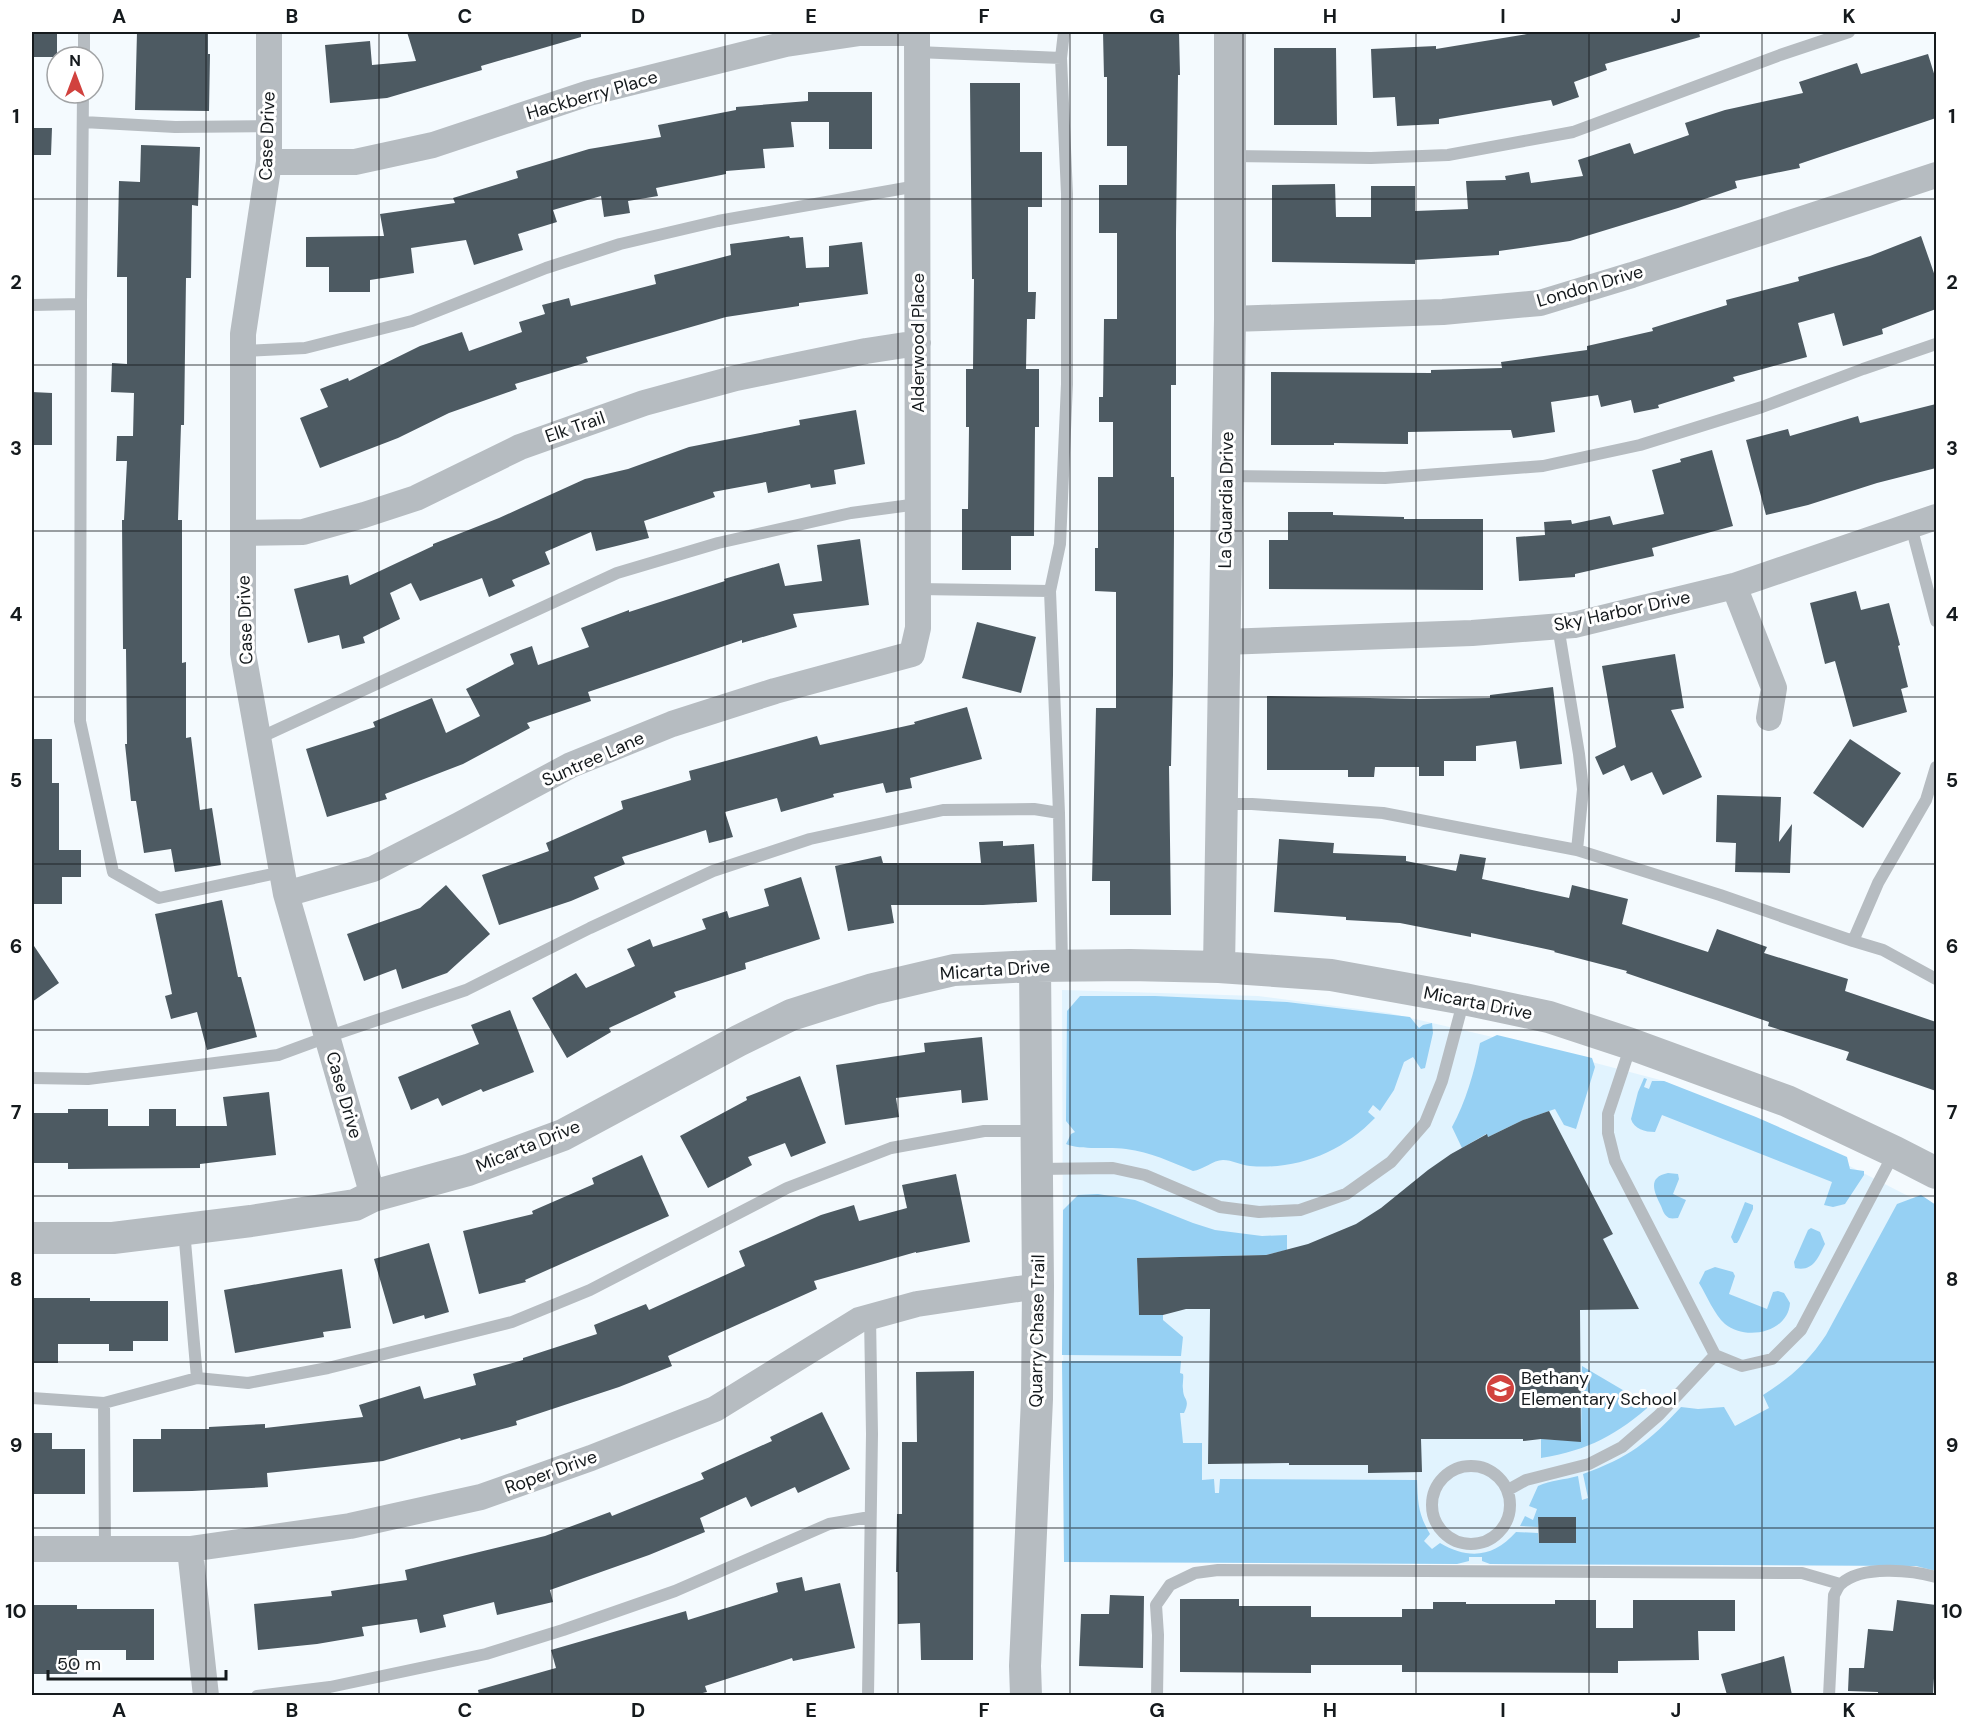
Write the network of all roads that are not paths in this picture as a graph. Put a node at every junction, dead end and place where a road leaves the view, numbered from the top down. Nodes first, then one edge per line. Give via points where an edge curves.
1 (269, 32) edge
2 (1064, 32) edge
3 (1230, 32) edge
4 (1849, 32) edge
5 (917, 39) edge
6 (1061, 58) junction
7 (83, 105) edge
8 (83, 122) junction
9 (269, 126) junction
10 (1230, 156) junction
11 (269, 162) junction
12 (1936, 175) edge
13 (917, 186) junction
14 (81, 304) junction
15 (32, 305) edge
16 (1230, 319) junction
17 (918, 343) junction
18 (1936, 344) edge
19 (243, 351) junction
20 (1227, 476) junction
21 (918, 504) junction
22 (1936, 517) edge
23 (1911, 526) junction
24 (243, 533) junction
25 (1734, 586) junction
26 (918, 590) junction
27 (1050, 591) junction
28 (1936, 621) edge
29 (1558, 626) junction
30 (1224, 642) junction
31 (912, 654) joint
32 (1768, 718) dead end
33 (257, 739) junction
34 (1936, 767) edge
35 (1221, 804) junction
36 (1059, 813) junction
37 (1577, 850) junction
38 (284, 883) junction
39 (1853, 941) junction
40 (1048, 966) junction
41 (1219, 968) junction
42 (1936, 979) edge
43 (1464, 999) junction
44 (327, 1036) junction
45 (1631, 1044) junction
46 (32, 1078) edge
47 (1036, 1131) junction
48 (1895, 1152) junction
49 (1037, 1169) junction
50 (1936, 1173) edge
51 (373, 1196) junction
52 (184, 1230) junction
53 (32, 1238) edge
54 (1038, 1286) junction
55 (870, 1317) junction
56 (1715, 1355) junction
57 (197, 1378) junction
58 (32, 1398) edge
59 (104, 1403) junction
60 (1508, 1490) junction
61 (870, 1517) junction
62 (32, 1549) edge
63 (105, 1549) junction
64 (190, 1549) junction
65 (1936, 1577) edge
66 (1840, 1584) junction
67 (206, 1695) edge
68 (257, 1695) edge
69 (868, 1695) edge
70 (1026, 1695) edge
71 (1157, 1695) edge
72 (1829, 1695) edge

1 - 9 street, Case Drive
2 - 6 lane
3 - 10 street, La Guardia Drive
4 - 10 lane via 1573,132 1448,155
5 - 6 lane
5 - 11 street, Hackberry Place via 860,33 786,44 589,93 433,145 355,162
5 - 13 street, Alderwood Place
6 - 27 lane via 1067,194 1067,384 1060,544
7 - 8 lane
8 - 9 lane via 175,127
8 - 14 lane
9 - 11 street, Case Drive
10 - 16 street, La Guardia Drive
11 - 19 street, Case Drive
12 - 16 street, London Drive via 1540,303 1443,312
13 - 17 street, Alderwood Place
13 - 19 lane via 718,220 620,244 546,268 412,321 305,348
14 - 15 lane
14 - 38 lane via 80,721 113,872 159,898
16 - 20 street, La Guardia Drive
17 - 21 street, Alderwood Place
17 - 24 street, Elk Trail via 736,378 644,403 520,447 416,498 364,515 303,532
18 - 20 lane via 1751,411 1640,445 1543,466 1386,478
19 - 24 street, Case Drive
20 - 30 street, La Guardia Drive
21 - 26 street, Alderwood Place
21 - 33 lane via 851,513 718,543 617,573
22 - 23 street, Sky Harbor Drive
23 - 25 street, Sky Harbor Drive
23 - 28 lane
24 - 33 street, Case Drive via 243,652
25 - 29 street, Sky Harbor Drive
25 - 32 street via 1774,688
26 - 27 lane
26 - 31 street, Alderwood Place via 918,628
27 - 36 lane
29 - 30 street, Sky Harbor Drive
29 - 37 lane via 1583,789
30 - 35 street, La Guardia Drive
31 - 38 street, Suntree Lane via 672,724 571,765 373,869
33 - 38 street, Case Drive
34 - 39 lane via 1926,800 1878,883
35 - 37 lane via 1383,813
35 - 41 street, La Guardia Drive
36 - 40 lane
36 - 44 lane via 1034,809 943,810 810,839 713,871 465,990
37 - 39 lane
38 - 44 street, Case Drive
39 - 42 lane via 1883,950
40 - 41 street, Micarta Drive
40 - 47 street, Quarry Chase Trail
40 - 51 street, Micarta Drive via 954,970 873,988 791,1015 563,1135 468,1170
41 - 43 street, Micarta Drive via 1331,975
43 - 45 street, Micarta Drive via 1550,1017
43 - 49 lane via 1442,1081 1425,1123 1391,1162 1346,1194 1300,1210 1259,1212 1220,1207 1145,1175 1113,1168
44 - 46 lane via 278,1055 88,1078
44 - 51 street, Case Drive
45 - 48 street, Micarta Drive via 1787,1101
45 - 56 lane via 1608,1114 1615,1161
47 - 49 street, Quarry Chase Trail
47 - 57 lane via 984,1131 891,1148 787,1188 590,1290 512,1322 328,1368 248,1383
48 - 50 street, Micarta Drive
48 - 56 lane via 1801,1330 1772,1359 1742,1366
49 - 54 street, Quarry Chase Trail
51 - 52 street, Micarta Drive via 355,1205
52 - 53 street, Micarta Drive via 113,1238
52 - 57 lane
54 - 55 street, Roper Drive via 917,1304
54 - 70 street, Quarry Chase Trail
55 - 61 lane
55 - 64 street, Roper Drive via 859,1320 715,1409 481,1497 350,1526
56 - 60 lane via 1622,1448 1588,1464 1526,1480
57 - 59 lane
58 - 59 lane
59 - 63 lane
60 - 60 lane via 1487,1468 1456,1468 1434,1490 1435,1520 1443,1533 1456,1542 1487,1542 1508,1520
61 - 68 lane via 829,1524 675,1591 486,1654 330,1687
61 - 69 lane
62 - 63 street, Roper Drive
63 - 64 street, Roper Drive
64 - 67 street
65 - 66 lane via 1889,1571 1854,1575
66 - 71 lane via 1802,1573 1195,1573 1170,1586 1156,1605
66 - 72 lane via 1834,1595

